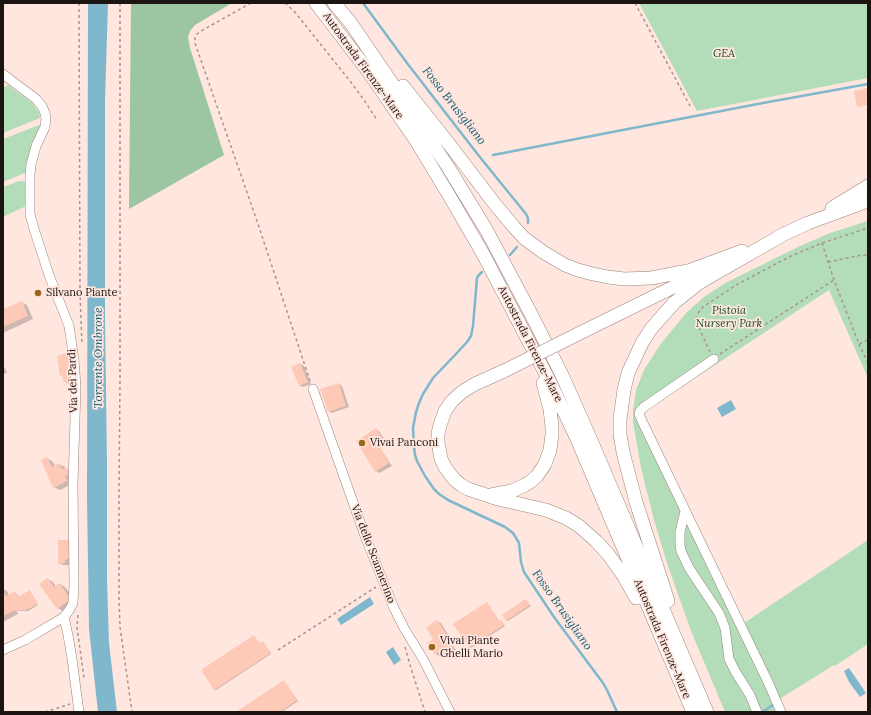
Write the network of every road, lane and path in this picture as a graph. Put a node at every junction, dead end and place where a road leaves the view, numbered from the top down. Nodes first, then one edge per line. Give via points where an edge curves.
1 (120, 3) edge
2 (251, 3) edge
3 (285, 3) edge
4 (316, 3) edge
5 (334, 3) edge
6 (635, 3) edge
7 (350, 22) junction
8 (3, 74) edge
9 (690, 106) dead end
10 (377, 120) dead end
11 (868, 186) edge
12 (868, 201) edge
13 (808, 223) junction
14 (868, 228) edge
15 (786, 233) junction
16 (822, 243) junction
17 (868, 255) edge
18 (828, 262) junction
19 (834, 280) junction
20 (522, 327) junction
21 (868, 340) edge
22 (859, 344) junction
23 (714, 359) junction
24 (868, 363) edge
25 (313, 389) joint
26 (486, 496) junction
27 (685, 511) junction
28 (383, 582) junction
29 (64, 617) junction
30 (405, 645) dead end
31 (3, 650) edge
32 (278, 650) dead end
33 (77, 701) junction
34 (699, 710) edge
35 (45, 712) edge
36 (79, 712) edge
37 (132, 712) edge
38 (425, 712) edge
39 (450, 712) edge
40 (757, 712) edge
41 (781, 712) edge

1 - 37 path via 119,599
2 - 25 path via 197,34 195,43
3 - 10 path via 350,81
4 - 20 highway, Autostrada Firenze-Mare via 368,71 415,139 482,252
5 - 7 highway, Autostrada Firenze-Mare
6 - 9 path
7 - 15 highway via 391,70 509,222 535,247 565,265 608,277 651,278 700,267
7 - 34 highway, Autostrada Firenze-Mare via 417,120 487,231 562,375 590,438
8 - 29 street, Via dei Pardi via 40,102 45,113 45,127 31,165 30,214 67,321 73,347 76,386 73,484 74,595 72,606
11 - 13 highway
12 - 13 highway
13 - 15 highway
14 - 16 path
15 - 26 highway, bridge via 467,388 457,396 442,418 438,434 441,459 450,474 465,487
15 - 34 highway via 699,283 675,302 642,343 628,373 624,390 620,434 623,452
16 - 18 path
16 - 23 path via 736,285 700,310 696,318 697,324
17 - 18 path
18 - 19 path
19 - 22 path
19 - 23 path
20 - 26 highway via 550,409 550,450 545,464 530,482 519,489
20 - 34 highway, Autostrada Firenze-Mare via 550,382
21 - 22 path
22 - 24 path
23 - 27 street via 644,407 639,414
25 - 28 street, Via dello Scannerino
26 - 34 highway via 557,514 579,526 600,544 628,582
27 - 40 street via 680,532 681,551 689,568 719,612 725,628 729,659
27 - 41 street
28 - 32 path
28 - 39 street, Via dello Scannerino via 400,620
29 - 31 street
29 - 33 street
30 - 38 path
33 - 35 path
33 - 36 street

